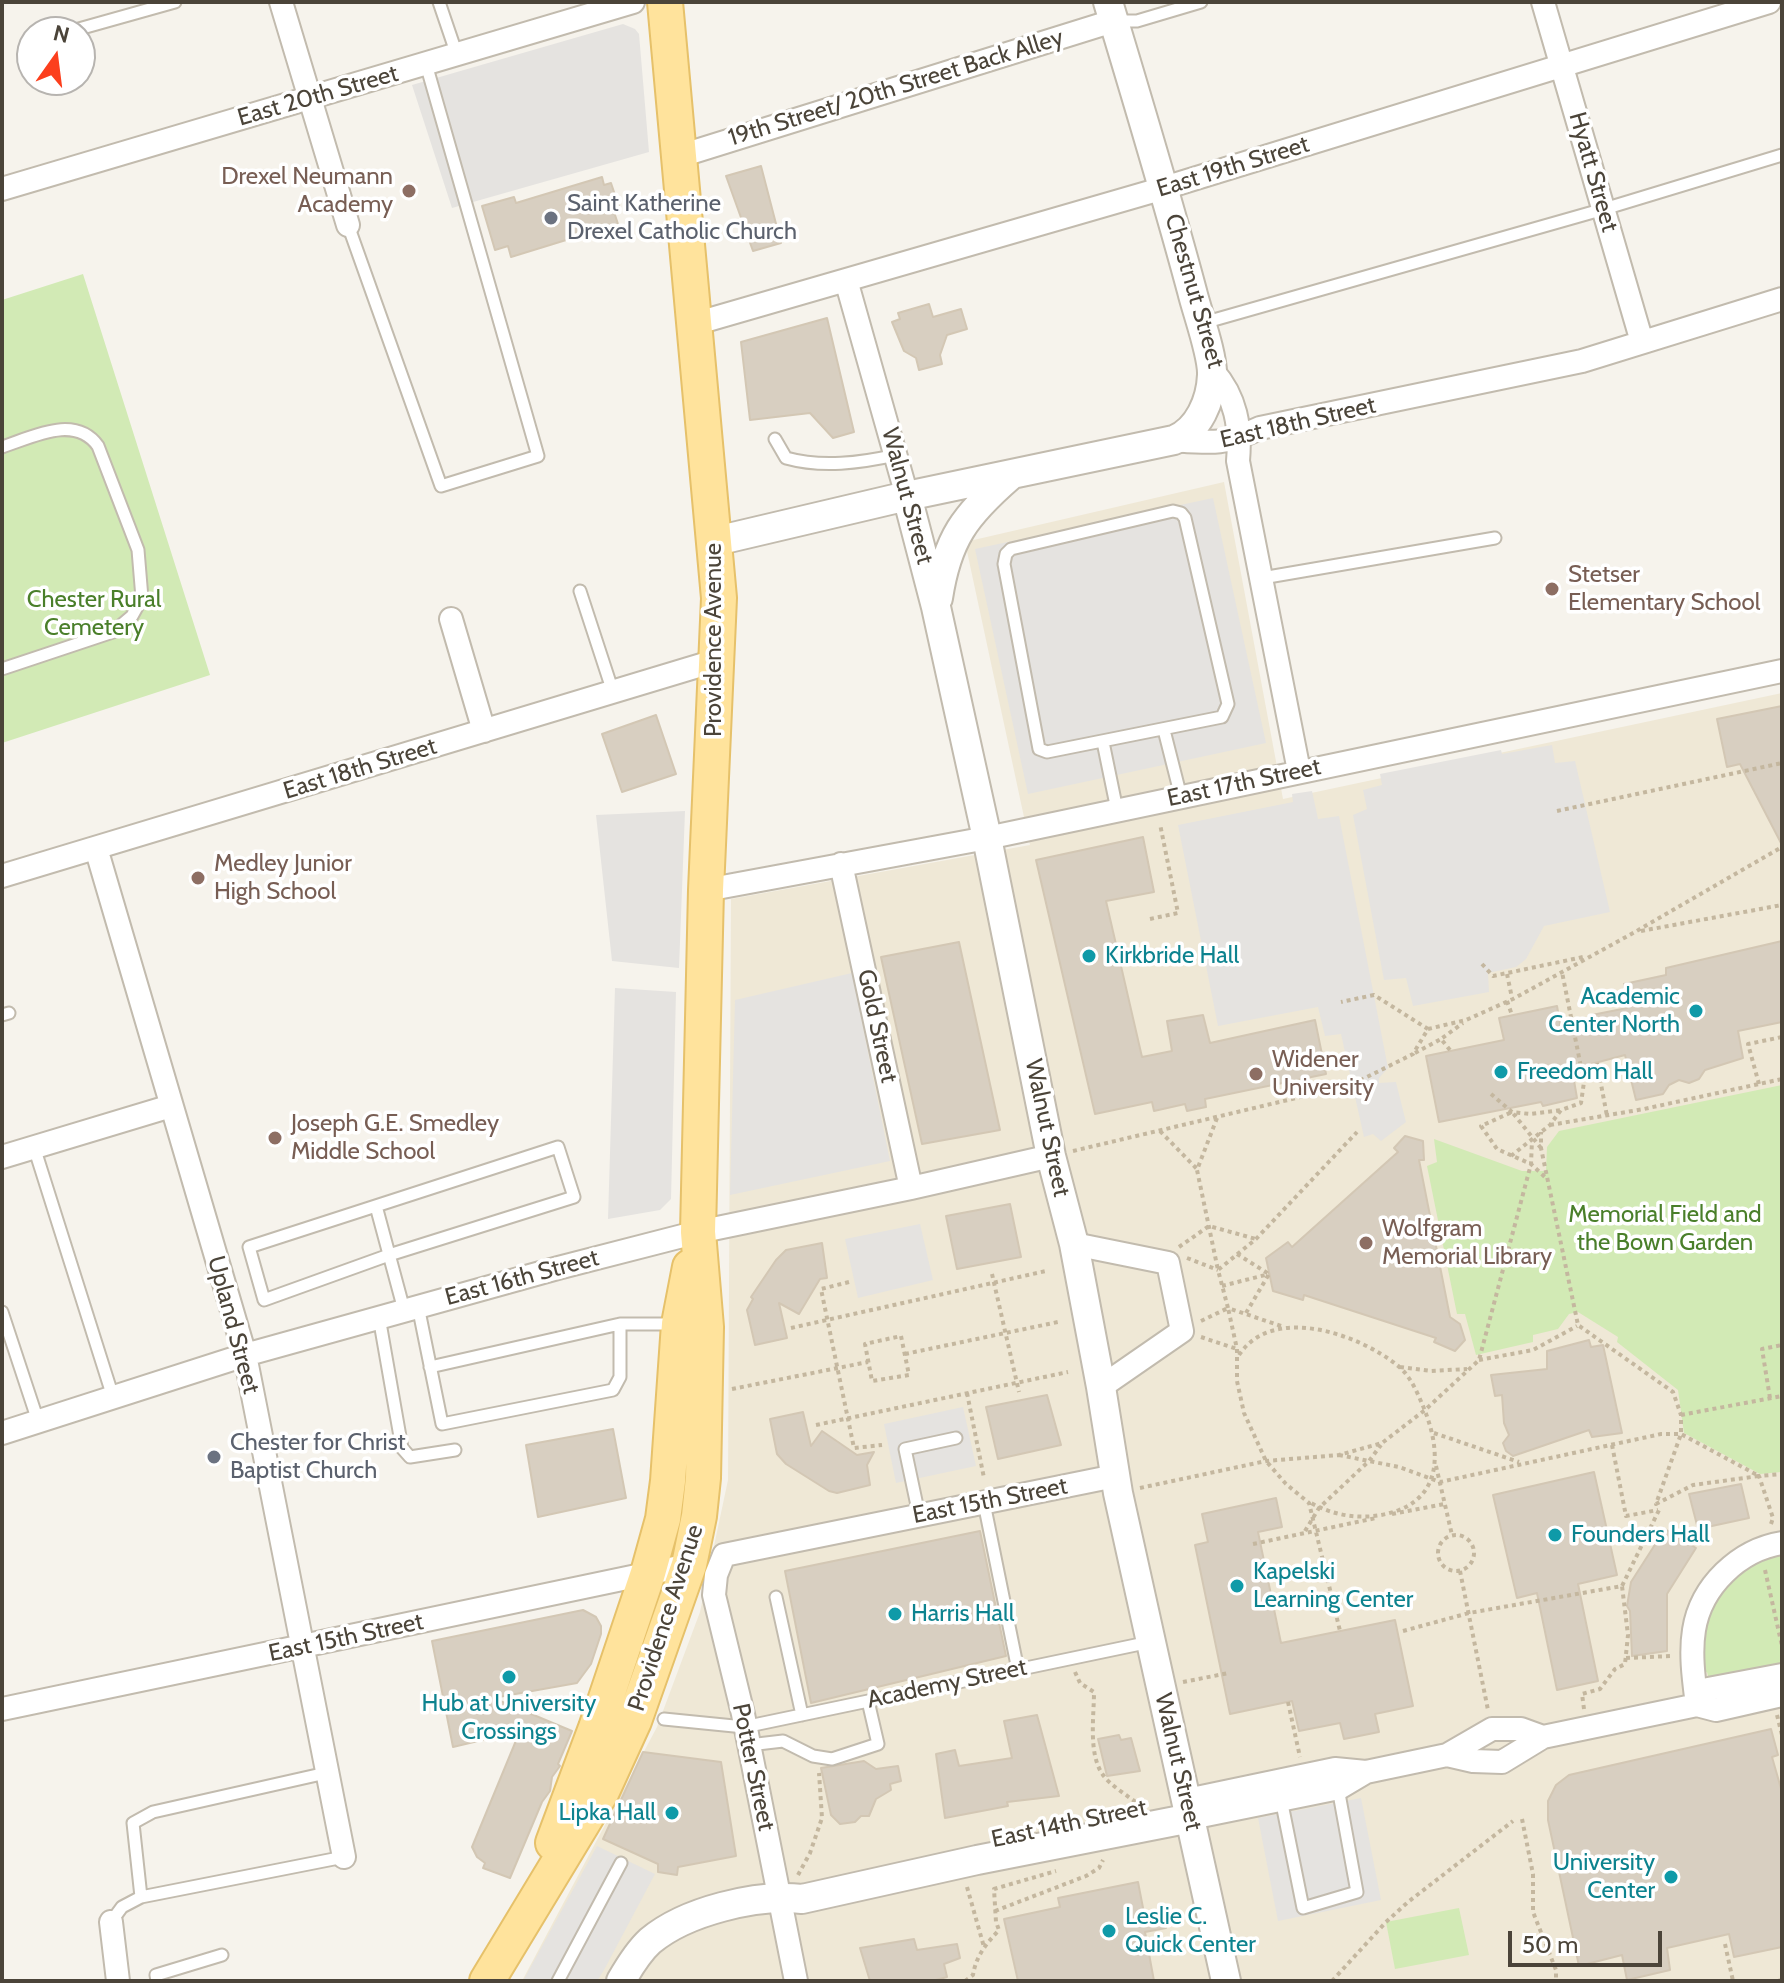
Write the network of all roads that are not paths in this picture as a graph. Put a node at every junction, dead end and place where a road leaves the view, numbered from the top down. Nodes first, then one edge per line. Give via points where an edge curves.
1 (175, 2) edge
2 (281, 2) edge
3 (439, 2) edge
4 (633, 2) edge
5 (665, 2) edge
6 (1201, 2) edge
7 (1543, 2) edge
8 (1769, 2) edge
9 (1110, 11) edge
10 (96, 24) edge
11 (457, 55) junction
12 (426, 64) junction
13 (1562, 65) junction
14 (309, 98) junction
15 (1782, 155) edge
16 (680, 156) junction
17 (1164, 188) junction
18 (2, 189) edge
19 (1604, 209) junction
20 (348, 225) joint
21 (846, 280) junction
22 (1782, 299) edge
23 (694, 324) junction
24 (1200, 324) junction
25 (1642, 342) junction
26 (1213, 371) junction
27 (1240, 438) junction
28 (775, 439) dead end
29 (1174, 440) junction
30 (2, 447) edge
31 (896, 455) junction
32 (1012, 474) junction
33 (907, 496) junction
34 (1495, 538) dead end
35 (716, 541) junction
36 (1262, 578) junction
37 (580, 591) dead end
38 (936, 607) junction
39 (451, 619) dead end
40 (718, 660) junction
41 (2, 669) edge
42 (1782, 671) edge
43 (613, 692) junction
44 (1164, 730) junction
45 (484, 731) junction
46 (1103, 742) junction
47 (1299, 771) junction
48 (1181, 797) junction
49 (1117, 810) junction
50 (987, 838) junction
51 (96, 848) junction
52 (841, 864) junction
53 (2, 876) edge
54 (706, 890) junction
55 (171, 1106) junction
56 (34, 1147) junction
57 (1051, 1156) junction
58 (2, 1157) edge
59 (911, 1188) junction
60 (376, 1206) junction
61 (698, 1232) junction
62 (1074, 1244) junction
63 (389, 1255) junction
64 (411, 1308) junction
65 (2, 1312) edge
66 (379, 1317) junction
67 (620, 1324) junction
68 (679, 1324) junction
69 (245, 1355) junction
70 (430, 1367) junction
71 (1101, 1387) junction
72 (113, 1397) junction
73 (38, 1421) junction
74 (2, 1433) edge
75 (956, 1438) dead end
76 (455, 1450) dead end
77 (1116, 1484) junction
78 (984, 1503) junction
79 (919, 1515) junction
80 (1771, 1545) edge
81 (724, 1555) joint
82 (689, 1565) junction
83 (648, 1573) junction
84 (776, 1597) dead end
85 (1151, 1642) junction
86 (301, 1647) junction
87 (1018, 1670) junction
88 (1782, 1675) edge
89 (1782, 1695) edge
90 (868, 1701) junction
91 (1697, 1705) junction
92 (2, 1709) edge
93 (802, 1715) junction
94 (664, 1719) dead end
95 (746, 1736) junction
96 (1543, 1737) junction
97 (1447, 1755) junction
98 (1366, 1772) junction
99 (326, 1773) junction
100 (1338, 1788) junction
101 (1281, 1799) junction
102 (1189, 1809) junction
103 (970, 1856) junction
104 (344, 1857) joint
105 (621, 1863) dead end
106 (788, 1888) junction
107 (141, 1897) junction
108 (111, 1922) joint
109 (518, 1926) junction
110 (222, 1955) dead end
111 (118, 1981) edge
112 (157, 1981) edge
113 (487, 1981) edge
114 (558, 1981) edge
115 (621, 1981) edge
116 (796, 1981) edge
117 (1226, 1981) edge

1 - 10 lane
2 - 14 street
3 - 11 lane
4 - 11 street, East 20th Street
5 - 16 main road, Providence Avenue
6 - 9 lane via 1137,21
7 - 13 street, Hyatt Street
8 - 13 street, East 19th Street
9 - 16 street, 19th Street/ 20th Street Back Alley
9 - 17 street, Chestnut Street
11 - 12 street, East 20th Street
12 - 14 street, East 20th Street
12 - 20 lane via 538,456 441,486
13 - 17 street, East 19th Street
13 - 19 street, Hyatt Street
14 - 18 street, East 20th Street
14 - 20 street
15 - 19 lane
16 - 23 main road, Providence Avenue
17 - 21 street, East 19th Street
17 - 24 street, Chestnut Street
19 - 24 lane
19 - 25 street, Hyatt Street
21 - 23 street, East 19th Street
21 - 31 street, Walnut Street
22 - 25 street, East 18th Street
23 - 35 main road, Providence Avenue
24 - 26 street, Chestnut Street
25 - 27 street, East 18th Street via 1582,361 1260,428
26 - 27 street, Chestnut Street via 1229,392
26 - 29 street via 1201,415
27 - 29 street, East 18th Street via 1206,445
27 - 36 street, Chestnut Street via 1238,461
28 - 31 lane via 786,458 799,462 857,463
29 - 32 street, East 18th Street
30 - 41 lane via 62,429 90,435 138,550 143,582 132,616 113,632
31 - 33 street, Walnut Street
32 - 33 street, East 18th Street
32 - 38 street via 978,504 955,536
33 - 35 street, East 18th Street
33 - 38 street, Walnut Street
34 - 36 lane
35 - 40 main road, Providence Avenue
36 - 47 street, Chestnut Street
37 - 43 lane
38 - 50 street, Walnut Street
39 - 45 street
40 - 43 street, East 18th Street
40 - 54 main road, Providence Avenue
42 - 47 street, East 17th Street
43 - 45 street, East 18th Street
44 - 46 lane
44 - 46 lane via 1222,717 1228,704 1185,518 1173,511 1006,554 1039,749
44 - 48 lane
45 - 51 street, East 18th Street
46 - 49 lane
47 - 48 street, East 17th Street
48 - 49 street, East 17th Street
49 - 50 street, East 17th Street
50 - 52 street, East 17th Street
50 - 57 street, Walnut Street
51 - 53 street, East 18th Street
51 - 55 street, Upland Street
52 - 54 street, East 17th Street
52 - 59 street, Gold Street
54 - 61 main road, Providence Avenue
55 - 56 street
55 - 69 street, Upland Street
56 - 58 street
56 - 72 lane
57 - 59 street, East 16th Street
57 - 62 street, Walnut Street
59 - 61 street, East 16th Street
60 - 63 lane
60 - 63 lane via 249,1247 264,1300
60 - 63 lane via 558,1147 574,1197
61 - 64 street, East 16th Street
61 - 68 main road, Providence Avenue
61 - 82 main road, Providence Avenue via 706,1393 701,1503
62 - 71 street, Walnut Street
62 - 71 street via 1170,1257 1182,1331
63 - 64 lane
64 - 66 street, East 16th Street
64 - 70 lane
65 - 73 lane
66 - 69 street, East 16th Street
66 - 76 lane via 402,1448 410,1457
67 - 68 lane
67 - 70 lane
67 - 70 lane via 620,1377 613,1390 442,1424
68 - 83 main road, Providence Avenue via 668,1481
69 - 72 street, East 16th Street
69 - 86 street, Upland Street
71 - 77 street, Walnut Street
72 - 73 street, East 16th Street
73 - 74 street, East 16th Street
75 - 79 lane via 905,1449
77 - 78 street, East 15th Street
77 - 85 street, Walnut Street
78 - 79 street, East 15th Street
78 - 87 lane
79 - 81 street, East 15th Street
80 - 91 street via 1735,1564 1708,1590 1694,1629
81 - 95 street, Potter Street via 714,1595
82 - 83 street, East 15th Street
82 - 109 main road, Providence Avenue via 634,1721 602,1791
83 - 86 street, East 15th Street
83 - 109 main road, Providence Avenue via 596,1728
84 - 93 lane
85 - 87 lane, Academy Street
85 - 102 street, Walnut Street
86 - 92 street, East 15th Street
86 - 99 street, Upland Street
87 - 90 lane, Academy Street
88 - 91 street, East 14th Street via 1708,1689
89 - 91 street, East 14th Street via 1716,1710
90 - 93 lane, Academy Street
90 - 95 lane via 878,1744 832,1759 783,1741
91 - 96 street, East 14th Street
93 - 95 lane, Academy Street
94 - 95 lane
95 - 106 street, Potter Street
96 - 97 street, East 14th Street via 1502,1762
96 - 97 street, East 14th Street via 1521,1729 1492,1729
97 - 98 street, East 14th Street
98 - 100 street, East 14th Street
98 - 102 street, East 14th Street via 1335,1769 1304,1775
99 - 104 street, Upland Street
99 - 107 lane via 153,1812 133,1823
100 - 101 street, East 14th Street
100 - 101 lane via 1357,1892 1303,1908
101 - 102 street, East 14th Street
102 - 103 street, East 14th Street
102 - 103 street, East 14th Street via 1144,1808
102 - 117 street, Walnut Street
103 - 106 street, East 14th Street via 802,1899
104 - 107 lane
105 - 114 lane
106 - 115 street, East 14th Street via 669,1927 648,1943
106 - 116 street, Potter Street
107 - 108 lane via 122,1907
108 - 111 street
109 - 113 main road, Providence Avenue
110 - 112 lane via 156,1975

